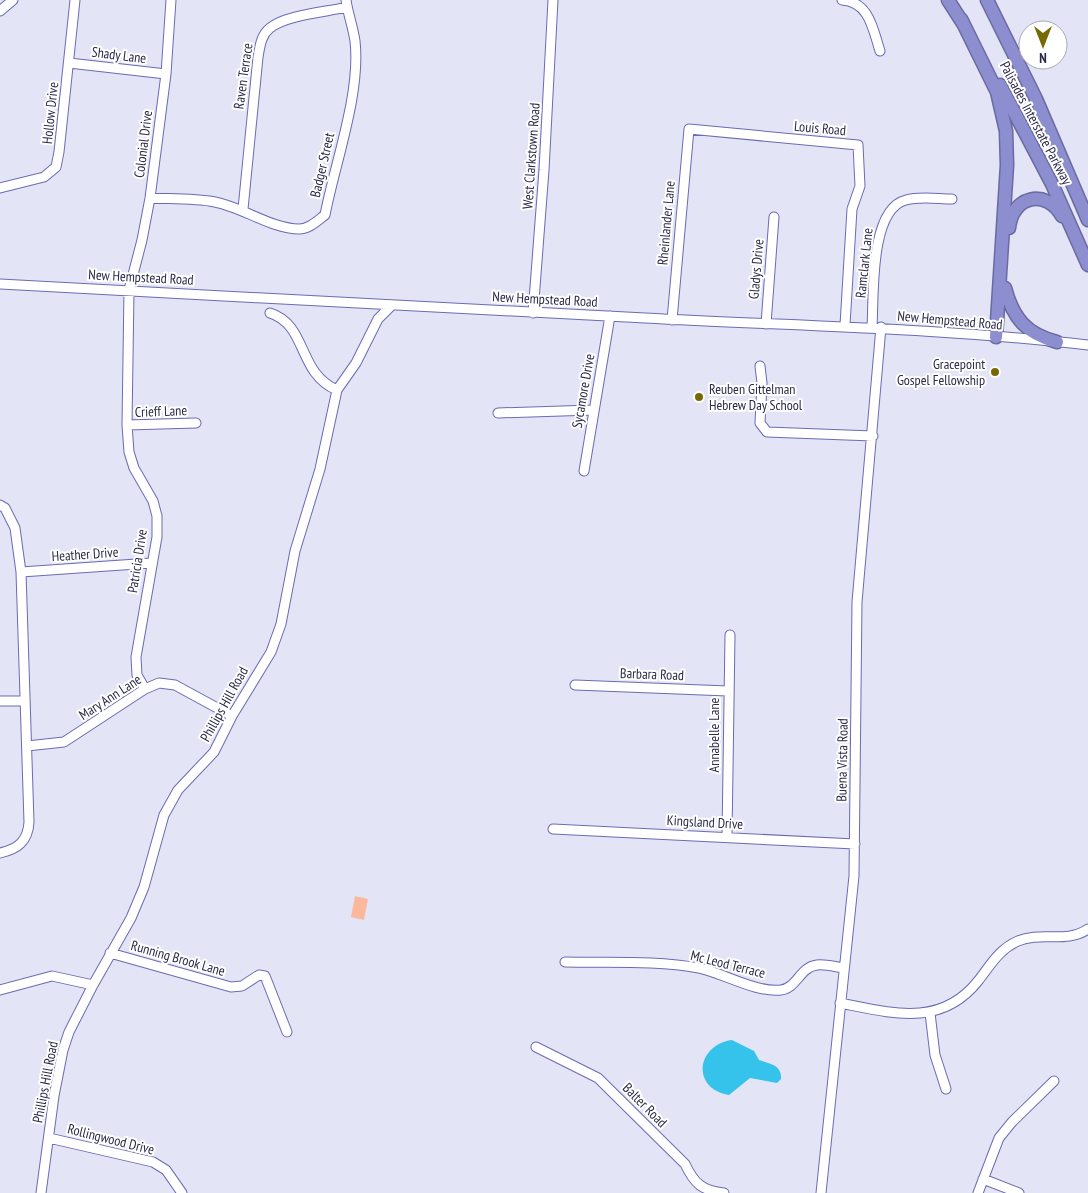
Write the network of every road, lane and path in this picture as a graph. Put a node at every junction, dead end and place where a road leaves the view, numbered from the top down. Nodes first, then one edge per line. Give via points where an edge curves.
1 (13, 0) edge
2 (76, 0) edge
3 (171, 0) edge
4 (553, 0) edge
5 (842, 0) edge
6 (948, 0) edge
7 (987, 0) edge
8 (346, 4) edge
9 (0, 11) edge
10 (961, 19) junction
11 (880, 50) dead end
12 (69, 63) junction
13 (166, 74) junction
14 (689, 130) joint
15 (0, 188) edge
16 (150, 198) junction
17 (952, 199) dead end
18 (243, 210) junction
19 (774, 217) dead end
20 (1088, 220) edge
21 (1088, 266) edge
22 (0, 284) edge
23 (1005, 288) junction
24 (129, 290) junction
25 (391, 306) junction
26 (270, 313) dead end
27 (533, 313) junction
28 (610, 316) junction
29 (672, 320) junction
30 (766, 324) junction
31 (845, 325) junction
32 (876, 327) junction
33 (999, 338) junction
34 (1057, 342) junction
35 (1088, 345) edge
36 (760, 366) dead end
37 (337, 390) junction
38 (593, 410) junction
39 (498, 413) dead end
40 (196, 423) dead end
41 (127, 425) junction
42 (873, 436) junction
43 (584, 471) dead end
44 (0, 505) edge
45 (151, 563) junction
46 (21, 572) junction
47 (730, 635) dead end
48 (575, 685) dead end
49 (145, 689) junction
50 (728, 691) junction
51 (0, 701) edge
52 (24, 701) junction
53 (232, 716) junction
54 (27, 746) junction
55 (553, 829) dead end
56 (727, 836) junction
57 (855, 844) junction
58 (0, 852) edge
59 (1088, 930) edge
60 (110, 953) junction
61 (565, 962) dead end
62 (844, 968) junction
63 (93, 985) junction
64 (0, 990) edge
65 (840, 1004) junction
66 (930, 1013) junction
67 (287, 1032) dead end
68 (536, 1047) dead end
69 (1054, 1081) dead end
70 (946, 1089) dead end
71 (49, 1138) junction
72 (983, 1179) junction
73 (41, 1193) edge
74 (182, 1193) edge
75 (724, 1193) edge
76 (821, 1193) edge
77 (978, 1193) edge
78 (1019, 1193) edge

1 - 9 street
2 - 12 street, Hollow Drive
3 - 13 street, Colonial Drive
4 - 27 street, West Clarkstown Road
5 - 11 street via 864,10 871,20
6 - 10 highway, Palisades Interstate Parkway
7 - 20 highway, Palisades Interstate Parkway via 1036,99
8 - 18 street, Raven Terrace via 280,22 269,28 261,39
8 - 18 street, Badger Street via 355,41 354,71 325,214 314,224 300,229 281,226
10 - 21 highway, Palisades Interstate Parkway via 1029,138
10 - 33 highway via 996,92 1006,131
12 - 13 street, Shady Lane
12 - 15 street, Hollow Drive via 56,168 44,177
13 - 16 street, Colonial Drive
14 - 29 street, Rheinlander Lane
14 - 31 street, Louis Road via 858,146 860,186 852,209
16 - 18 street, Badger Street via 214,202
16 - 24 street, Colonial Drive
17 - 32 street, Ramclark Lane via 906,199 896,204 882,224 878,238
19 - 30 street, Gladys Drive
21 - 23 highway via 1057,208 1043,200 1029,200 1016,208 1010,218
22 - 24 street, New Hempstead Road
23 - 33 highway
23 - 34 highway via 1012,309 1023,326 1036,335
24 - 25 street, New Hempstead Road
24 - 41 street, Patricia Drive
25 - 27 street, New Hempstead Road
25 - 37 street, Phillips Hill Road via 378,319 356,363
26 - 37 street via 288,323 316,376
27 - 28 street, New Hempstead Road
28 - 29 street, New Hempstead Road
28 - 38 street, Sycamore Drive
29 - 30 street, New Hempstead Road
30 - 31 street, New Hempstead Road
31 - 32 street, New Hempstead Road
32 - 33 street, New Hempstead Road
32 - 42 street, Buena Vista Road
33 - 34 street, New Hempstead Road
34 - 35 street, New Hempstead Road
36 - 42 street via 760,423 767,432
37 - 53 street, Phillips Hill Road via 320,469 295,551 271,652
38 - 39 street
38 - 43 street, Sycamore Drive
40 - 41 street, Crieff Lane
41 - 45 street, Patricia Drive via 134,468 153,501 157,516 157,537
42 - 57 street, Buena Vista Road via 857,602
44 - 46 street via 5,508 14,528
45 - 46 street, Heather Drive
45 - 49 street, Patricia Drive via 136,657 137,676
46 - 52 street
47 - 50 street, Annabelle Lane
48 - 50 street, Barbara Road
49 - 53 street, Mary Ann Lane via 159,684 175,686
49 - 54 street, Mary Ann Lane via 64,742
50 - 56 street, Annabelle Lane
51 - 52 street
52 - 54 street
53 - 60 street, Phillips Hill Road via 214,752 178,790 164,815 144,887 131,918
54 - 58 street via 28,834 22,843
55 - 56 street, Kingsland Drive
56 - 57 street, Kingsland Drive
57 - 62 street, Buena Vista Road
59 - 66 street via 1069,938 1018,940 999,954 962,998
60 - 63 street, Phillips Hill Road
60 - 67 street, Running Brook Lane via 231,987 242,986 259,975 265,976
61 - 62 street, Mc Leod Terrace via 699,968 764,988 782,990 803,971 818,964
62 - 65 street, Buena Vista Road
63 - 64 street via 52,976
63 - 71 street, Phillips Hill Road via 63,1050
65 - 66 street
65 - 76 street, Buena Vista Road
66 - 70 street via 935,1054
68 - 75 street, Balter Road via 598,1078 685,1164 694,1182 711,1192
69 - 72 street via 1006,1129 993,1151
71 - 73 street, Phillips Hill Road
71 - 74 street, Rollingwood Drive via 152,1162 166,1170
72 - 77 street
72 - 78 street

